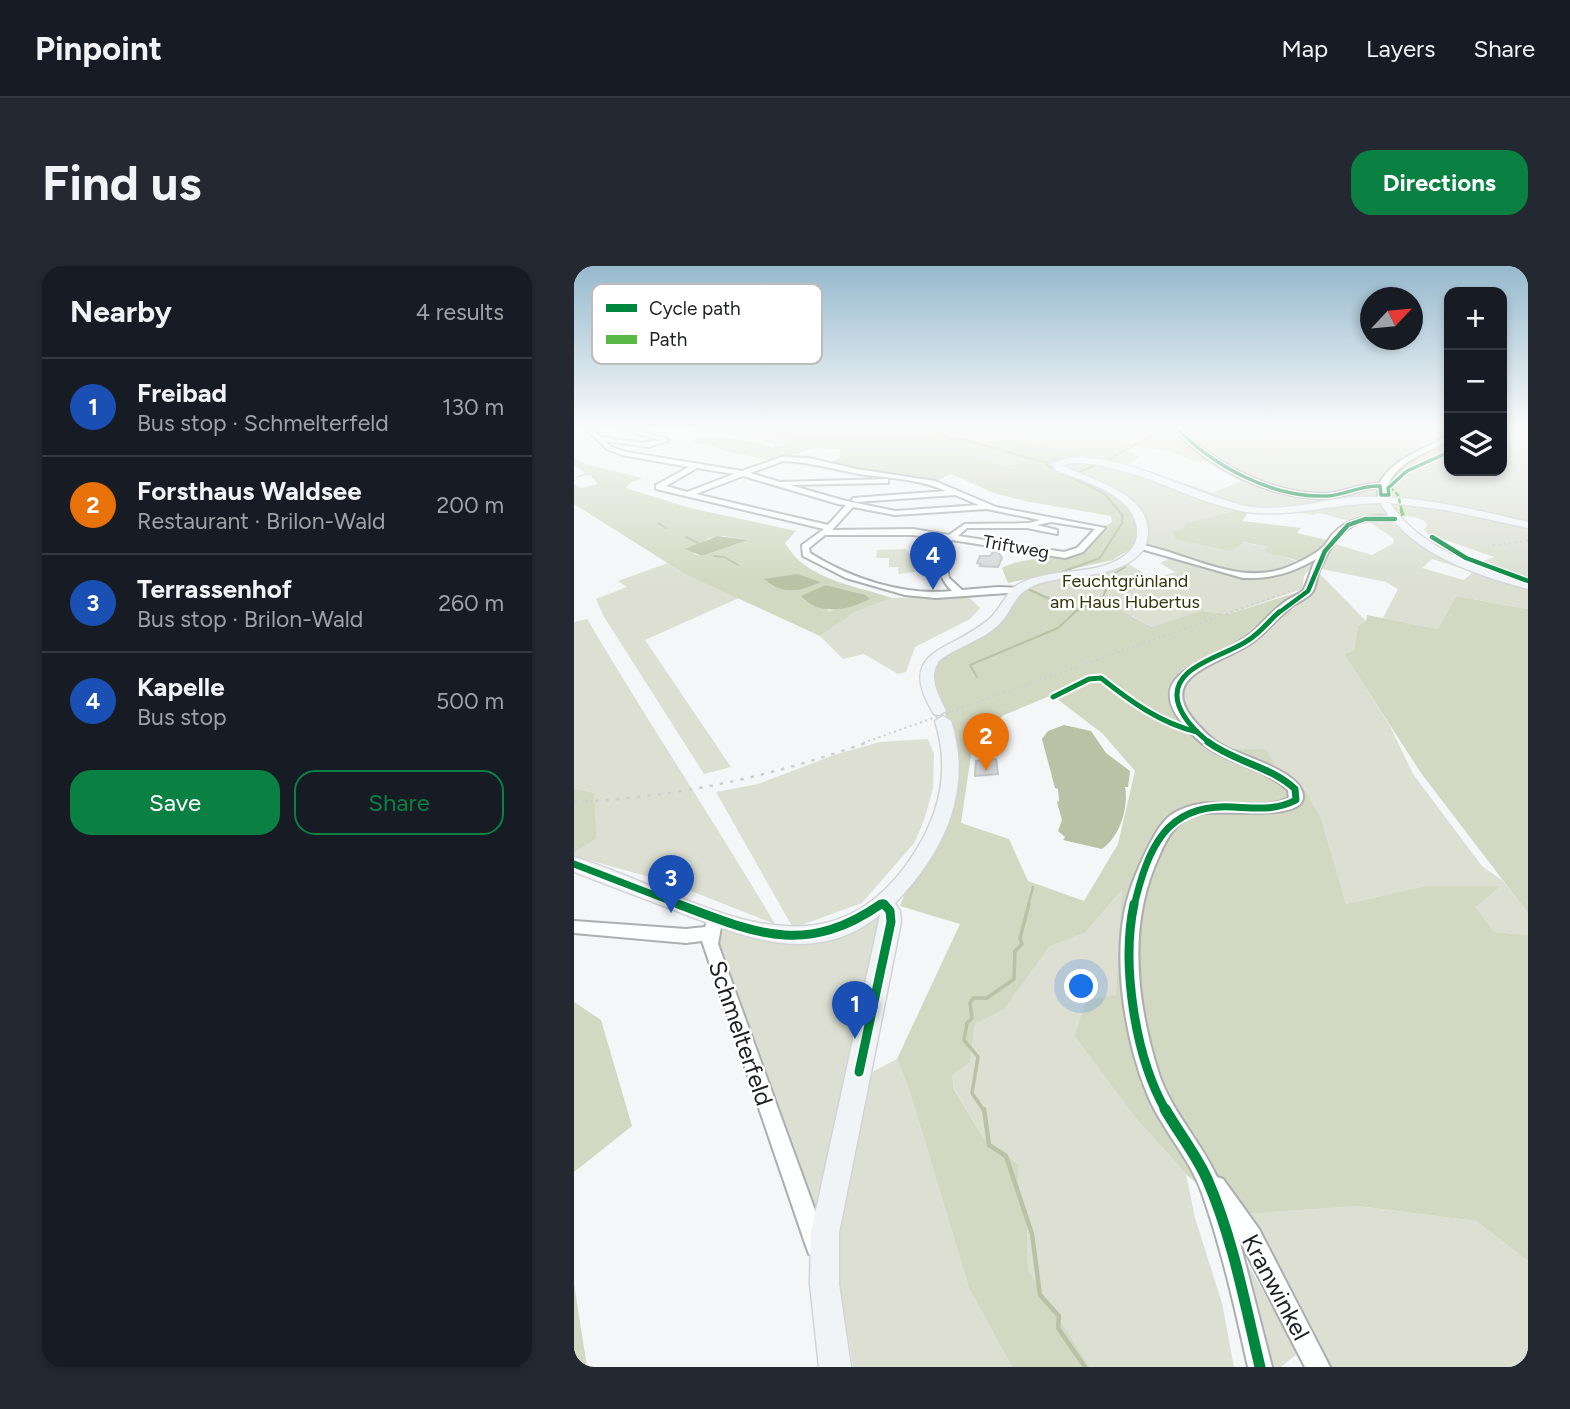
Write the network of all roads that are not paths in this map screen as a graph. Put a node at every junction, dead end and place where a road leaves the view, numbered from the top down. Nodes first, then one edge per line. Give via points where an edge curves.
1 (671, 479) edge
2 (724, 479) edge
3 (760, 479) edge
4 (888, 479) edge
5 (905, 479) edge
6 (1086, 479) edge
7 (1152, 479) edge
8 (1258, 479) edge
9 (1385, 479) edge
10 (778, 485) junction
11 (1380, 486) junction
12 (958, 492) junction
13 (685, 495) junction
14 (1383, 500) junction
15 (841, 502) junction
16 (851, 504) junction
17 (988, 507) junction
18 (1052, 518) junction
19 (1395, 519) junction
20 (1029, 525) junction
21 (1528, 525) edge
22 (826, 531) junction
23 (913, 531) junction
24 (1054, 532) dead end
25 (951, 536) junction
26 (939, 547) junction
27 (1138, 547) junction
28 (1324, 551) junction
29 (1528, 585) edge
30 (1018, 590) junction
31 (960, 593) junction
32 (574, 864) edge
33 (883, 903) junction
34 (574, 927) edge
35 (1205, 1175) junction
36 (822, 1261) junction
37 (835, 1367) edge
38 (1260, 1367) edge
39 (1318, 1367) edge

1 - 13 street via 659,486
2 - 13 street, Triftweg
3 - 10 street
4 - 10 street
5 - 12 street, Triftweg
6 - 27 main road via 1113,491 1131,506 1142,524
7 - 14 main road via 1256,511
8 - 11 street via 1286,491 1330,496 1362,486
9 - 11 street
10 - 15 street
11 - 14 street
12 - 15 street
12 - 17 street, Triftweg
13 - 22 street
14 - 19 main road
14 - 21 main road via 1441,505
15 - 16 street
16 - 17 street via 895,513
16 - 22 street
17 - 18 street, Triftweg
18 - 20 street
18 - 25 street, Triftweg via 1101,528 1080,550 1065,555
19 - 28 street via 1350,524
19 - 29 main road via 1449,555
20 - 24 street
20 - 25 street via 967,525
22 - 23 street
22 - 31 street via 804,548 806,554 893,591
23 - 25 street
23 - 26 street
25 - 26 street
26 - 31 street via 945,579
27 - 28 street via 1248,576 1282,572
27 - 30 main road via 1111,566
28 - 35 street via 1308,591 1248,640 1193,668 1176,690 1178,704 1197,732 1233,756 1283,779 1295,789 1296,800 1278,807 1199,807 1180,816 1157,843 1132,911 1132,972 1145,1062 1169,1119
30 - 31 street
30 - 33 main road via 991,625 929,663 927,684 941,716 952,768 946,809 927,848
32 - 33 main road via 727,922 783,936 829,933
33 - 36 main road, Schmelterfeld via 891,922
34 - 36 street, Schmelterfeld via 686,936 712,930 710,944 730,1005
35 - 38 street via 1220,1214
35 - 39 street, Kranwinkel via 1251,1237
36 - 37 main road, Schmelterfeld

